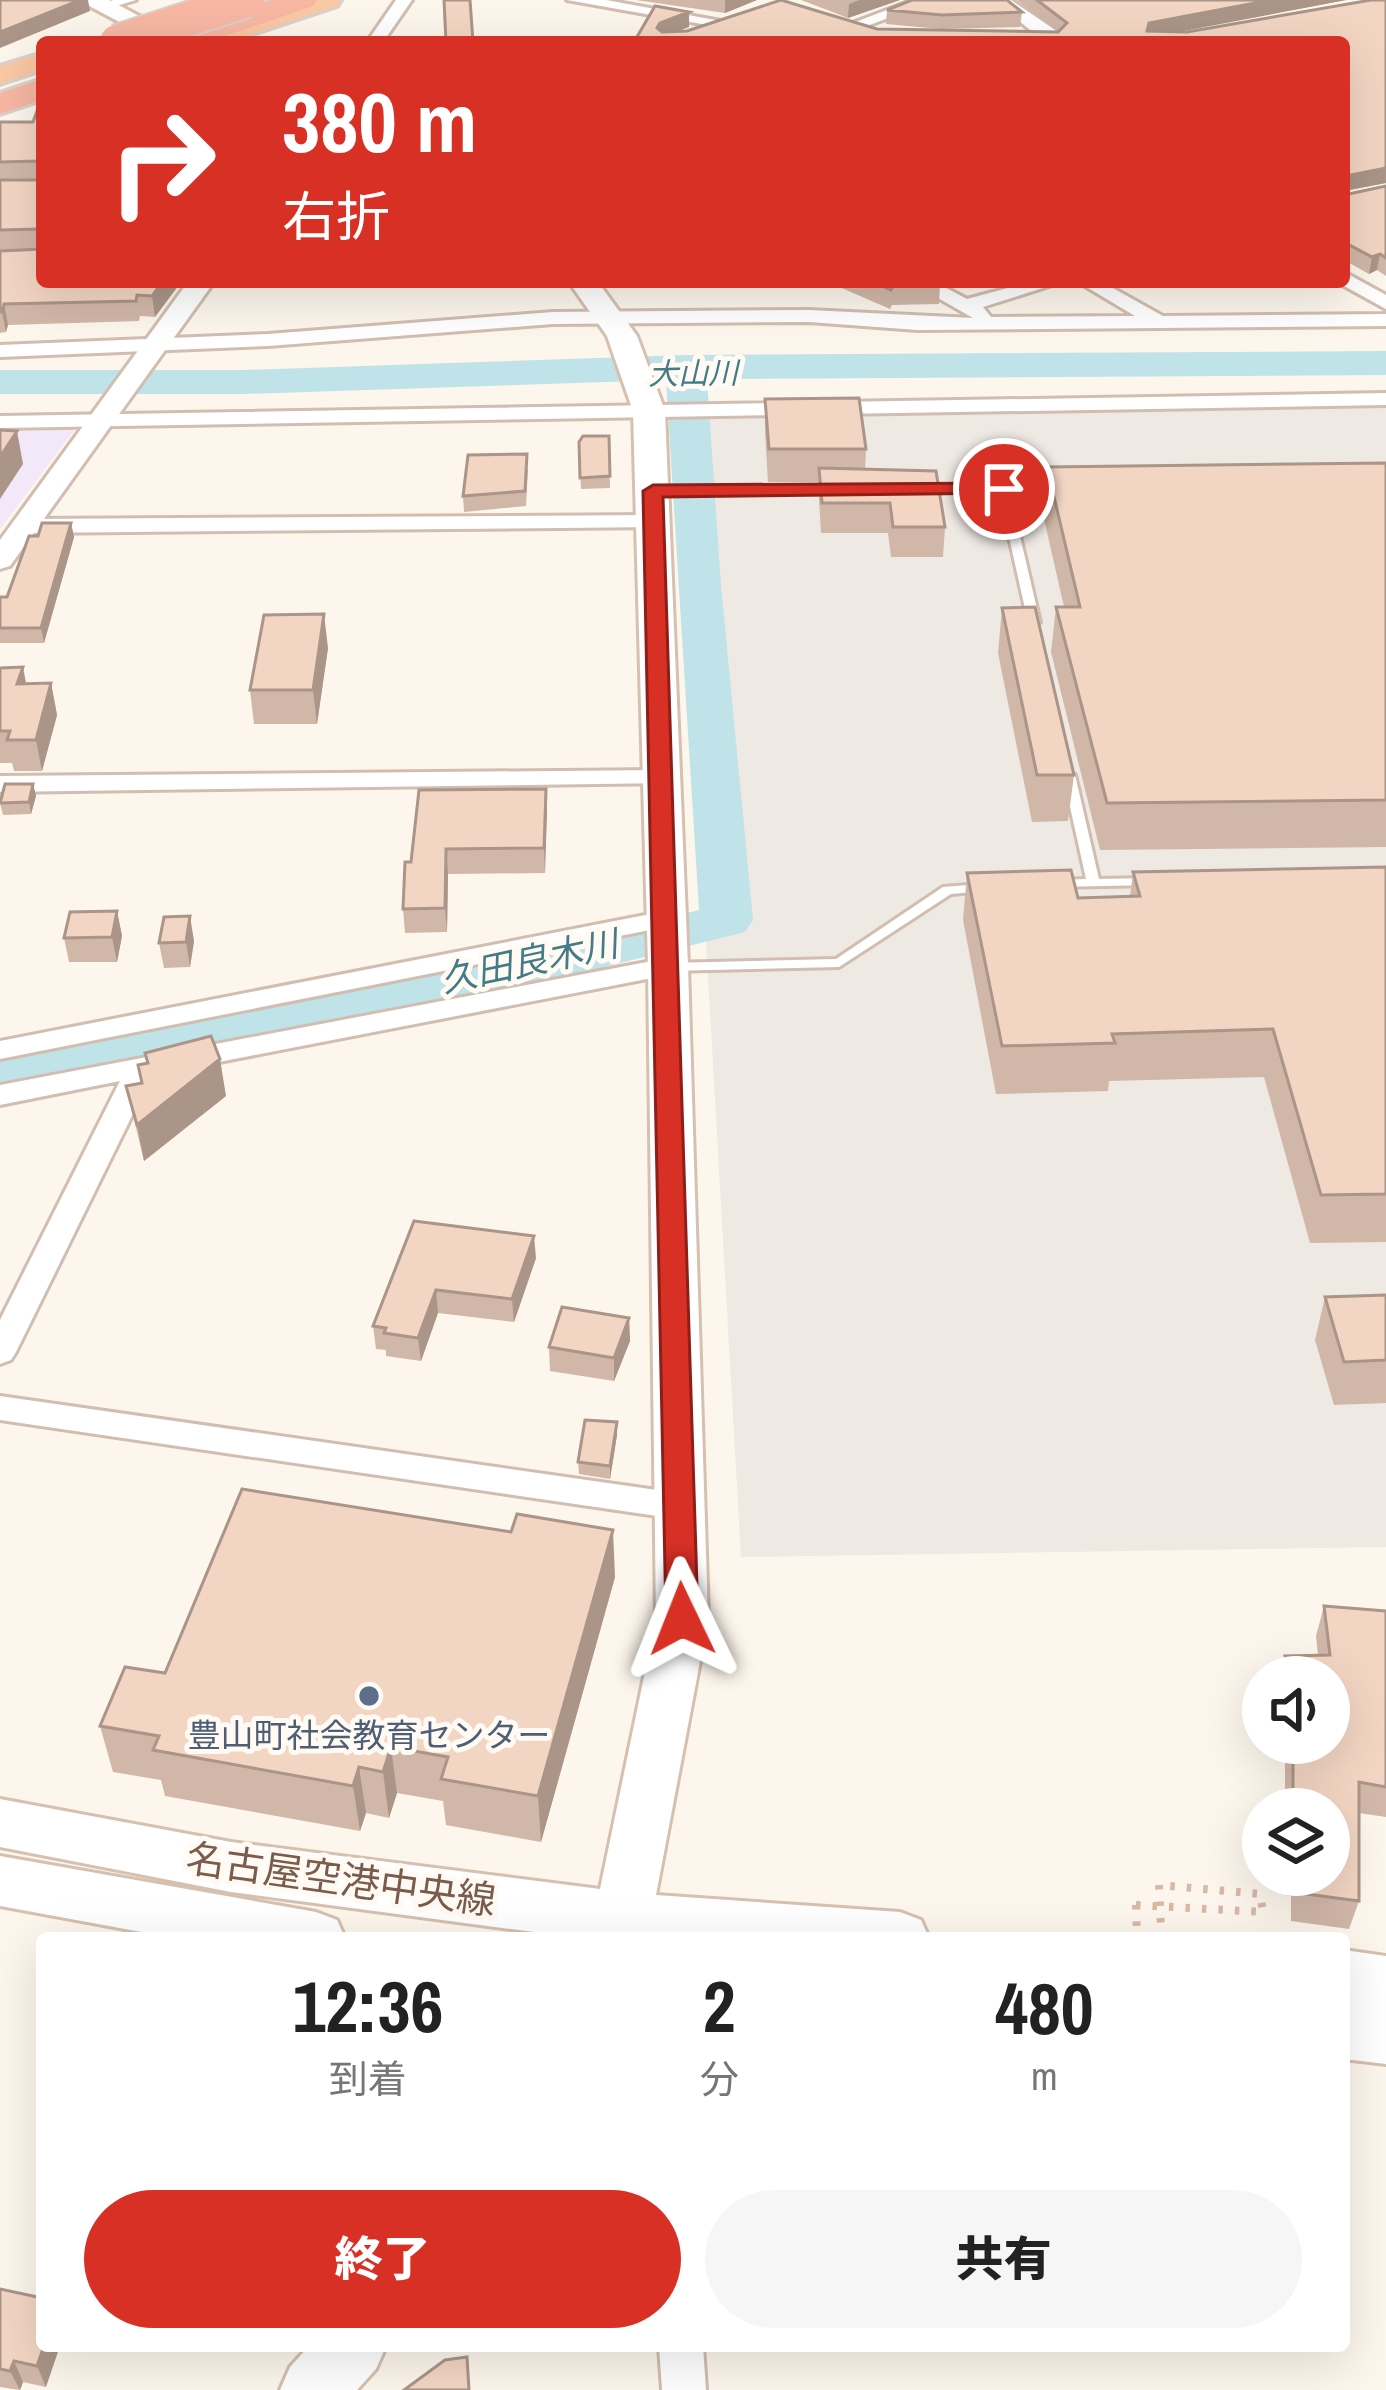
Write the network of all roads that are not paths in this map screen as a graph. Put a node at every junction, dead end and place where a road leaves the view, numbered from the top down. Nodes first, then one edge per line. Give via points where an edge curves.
1 (229, 0) edge
2 (247, 0) edge
3 (302, 0) edge
4 (328, 0) edge
5 (404, 0) edge
6 (575, 0) edge
7 (928, 0) edge
8 (1001, 0) edge
9 (108, 3) edge
10 (744, 17) edge
11 (824, 21) edge
12 (724, 23) junction
13 (845, 29) junction
14 (130, 34) edge
15 (1046, 35) joint
16 (194, 36) edge
17 (220, 36) edge
18 (379, 36) edge
19 (688, 36) edge
20 (879, 36) edge
21 (1023, 36) edge
22 (36, 95) edge
23 (0, 108) edge
24 (1350, 282) edge
25 (197, 288) edge
26 (587, 288) edge
27 (933, 288) edge
28 (1030, 288) edge
29 (1099, 288) edge
30 (1386, 303) edge
31 (968, 305) junction
32 (1156, 320) junction
33 (1386, 320) edge
34 (995, 323) junction
35 (618, 331) junction
36 (155, 345) junction
37 (0, 351) edge
38 (1386, 399) edge
39 (656, 406) junction
40 (101, 420) junction
41 (0, 422) edge
42 (912, 489) edge
43 (843, 490) edge
44 (659, 502) junction
45 (26, 526) junction
46 (0, 560) edge
47 (1035, 628) edge
48 (1067, 767) edge
49 (662, 778) junction
50 (0, 784) edge
51 (1161, 882) edge
52 (1094, 883) junction
53 (1052, 885) edge
54 (989, 888) edge
55 (667, 943) junction
56 (0, 1050) edge
57 (141, 1068) junction
58 (0, 1095) edge
59 (0, 1352) edge
60 (0, 1408) edge
61 (678, 1506) junction
62 (0, 1823) edge
63 (0, 1881) edge
64 (618, 1928) edge
65 (283, 1932) edge
66 (731, 1932) edge
67 (1350, 1978) edge
68 (1386, 1984) edge
69 (1350, 2032) edge
70 (1386, 2036) edge
71 (348, 2352) edge
72 (681, 2352) edge
73 (313, 2390) edge
74 (684, 2390) edge

1 - 14 highway
2 - 14 highway, bridge
3 - 16 highway
4 - 17 highway
5 - 18 street
6 - 12 street
7 - 13 street
8 - 15 street
9 - 14 main road
10 - 12 street
11 - 13 street
12 - 19 street
13 - 20 street
15 - 21 street
22 - 23 highway
24 - 30 street
25 - 36 street
26 - 35 main road
27 - 31 street
28 - 31 street
29 - 32 street
31 - 34 street
32 - 33 street
32 - 34 street
34 - 35 street via 809,316
35 - 36 street via 400,340 390,330
35 - 39 main road
36 - 37 street
36 - 40 street
38 - 39 street
39 - 40 street
39 - 44 main road
40 - 41 street
40 - 45 street
42 - 47 lane via 1004,489
43 - 44 lane via 705,491
44 - 45 street
44 - 49 main road
45 - 46 street
48 - 52 lane
49 - 50 street
49 - 55 main road
51 - 52 lane
52 - 53 lane
54 - 55 lane via 947,890 839,963
55 - 56 street
55 - 57 street
55 - 61 main road
57 - 58 street
57 - 59 street
60 - 61 street
61 - 64 main road via 682,1619
62 - 64 main road, 名古屋空港中央線
63 - 65 main road, 名古屋空港中央線
64 - 66 main road, 名古屋空港中央線
67 - 68 main road
69 - 70 main road
71 - 73 main road
72 - 74 street

